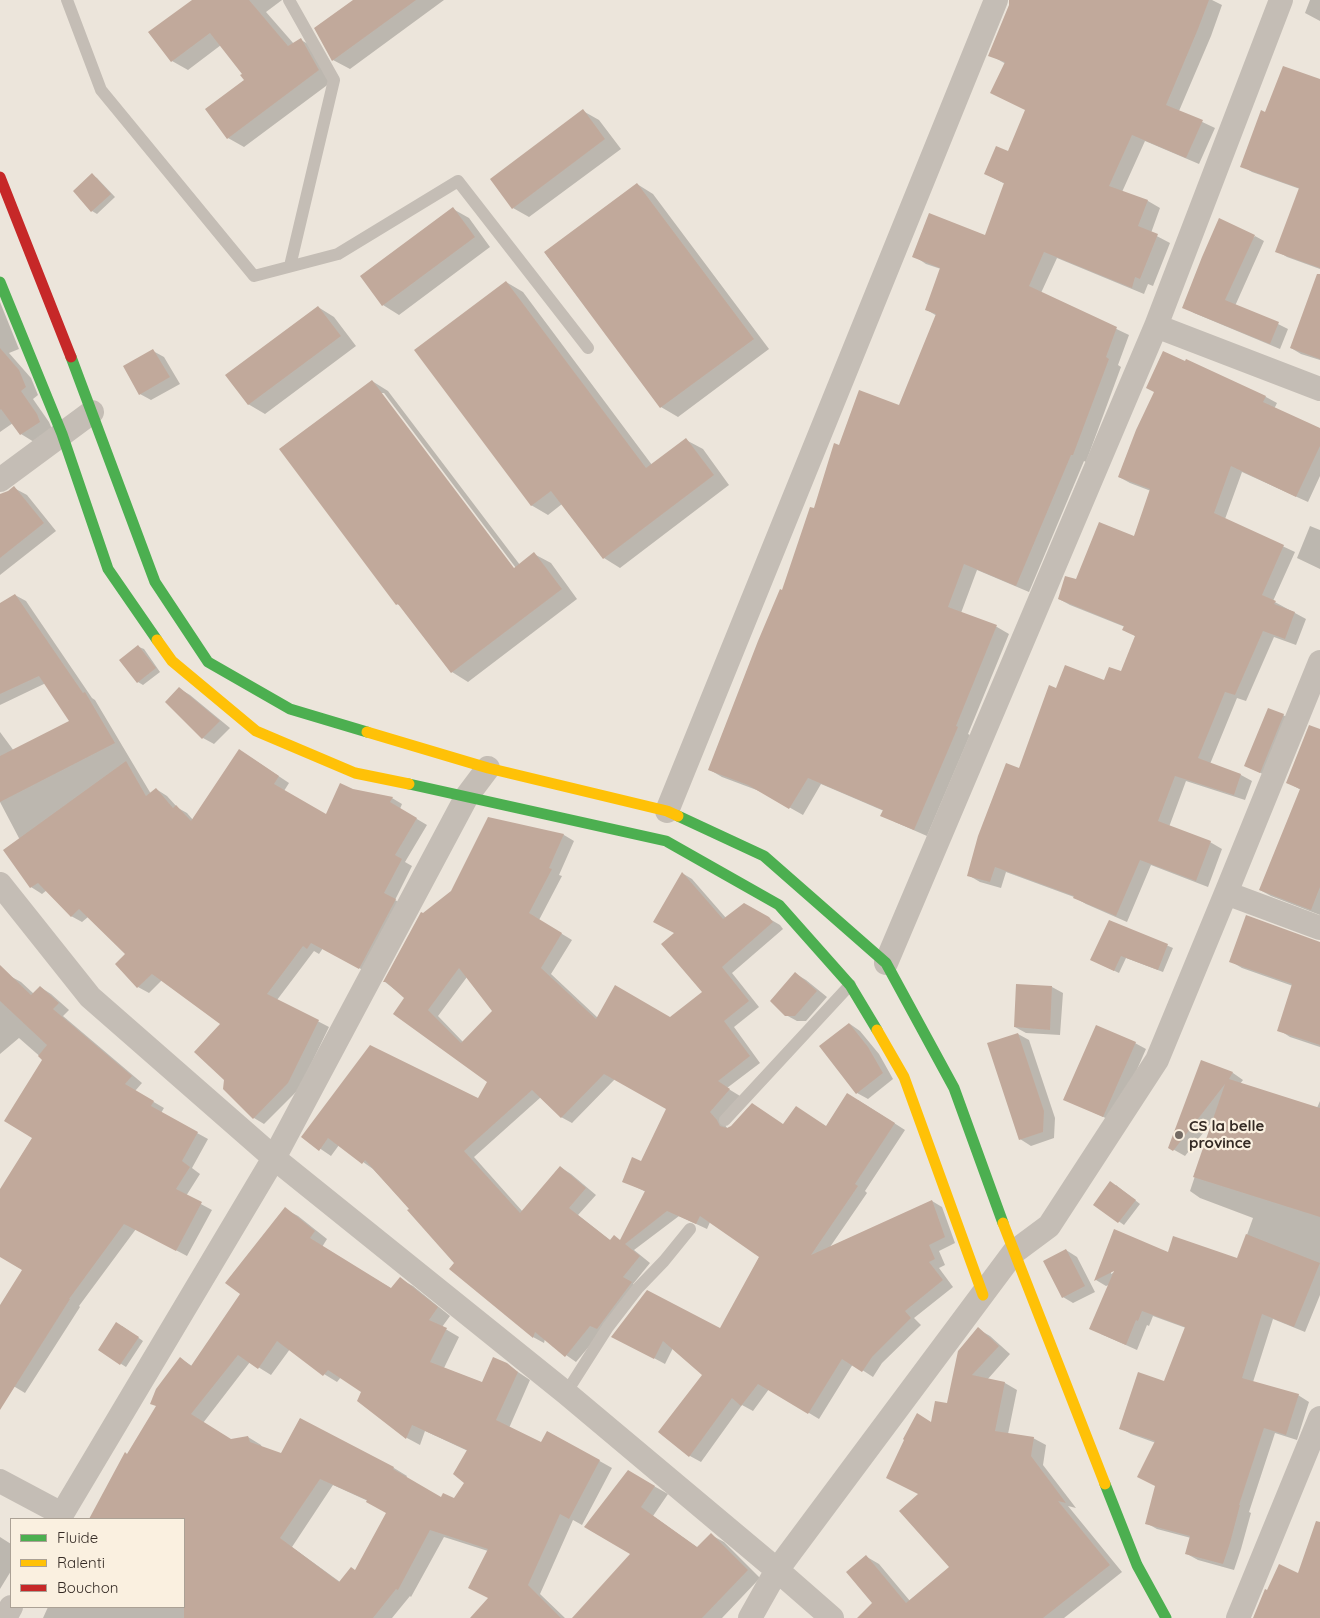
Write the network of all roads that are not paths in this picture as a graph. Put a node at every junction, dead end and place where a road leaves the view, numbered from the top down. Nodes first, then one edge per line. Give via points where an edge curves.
1 (67, 0) edge
2 (289, 0) edge
3 (996, 0) edge
4 (1281, 0) edge
5 (0, 177) edge
6 (290, 266) junction
7 (0, 282) edge
8 (1156, 326) junction
9 (588, 348) dead end
10 (1320, 389) edge
11 (92, 412) junction
12 (62, 434) junction
13 (0, 480) edge
14 (1320, 662) edge
15 (488, 768) junction
16 (467, 796) junction
17 (668, 811) junction
18 (0, 884) edge
19 (1226, 893) junction
20 (1320, 928) edge
21 (886, 963) junction
22 (850, 985) junction
23 (725, 1120) dead end
24 (274, 1158) junction
25 (690, 1229) dead end
26 (1014, 1252) junction
27 (983, 1295) junction
28 (566, 1393) junction
29 (1320, 1418) edge
30 (0, 1481) edge
31 (60, 1517) edge
32 (777, 1570) junction
33 (750, 1618) edge
34 (832, 1618) edge
35 (1166, 1618) edge
36 (1238, 1618) edge

1 - 6 lane via 101,90 254,276
2 - 6 lane via 334,80
3 - 17 street
4 - 8 street
5 - 11 main road
6 - 9 lane via 338,254 458,181
7 - 12 main road
8 - 10 street
8 - 21 street
11 - 12 street
11 - 15 main road via 155,582 208,662 290,709
12 - 13 street
12 - 16 main road via 108,569 172,661 256,731 355,773
14 - 19 street
15 - 16 street
15 - 17 main road
16 - 22 main road via 666,841 779,905
16 - 24 street
17 - 21 main road via 764,856
18 - 24 street via 90,997
19 - 20 street
19 - 26 street via 1157,1060 1049,1226
21 - 26 main road via 954,1088
22 - 23 lane
22 - 27 main road via 904,1077
24 - 28 street
24 - 31 street
25 - 28 lane via 608,1327
26 - 27 street
26 - 35 main road via 1138,1565
27 - 32 street
28 - 32 street
29 - 36 street
30 - 31 street
32 - 33 street
32 - 34 street

